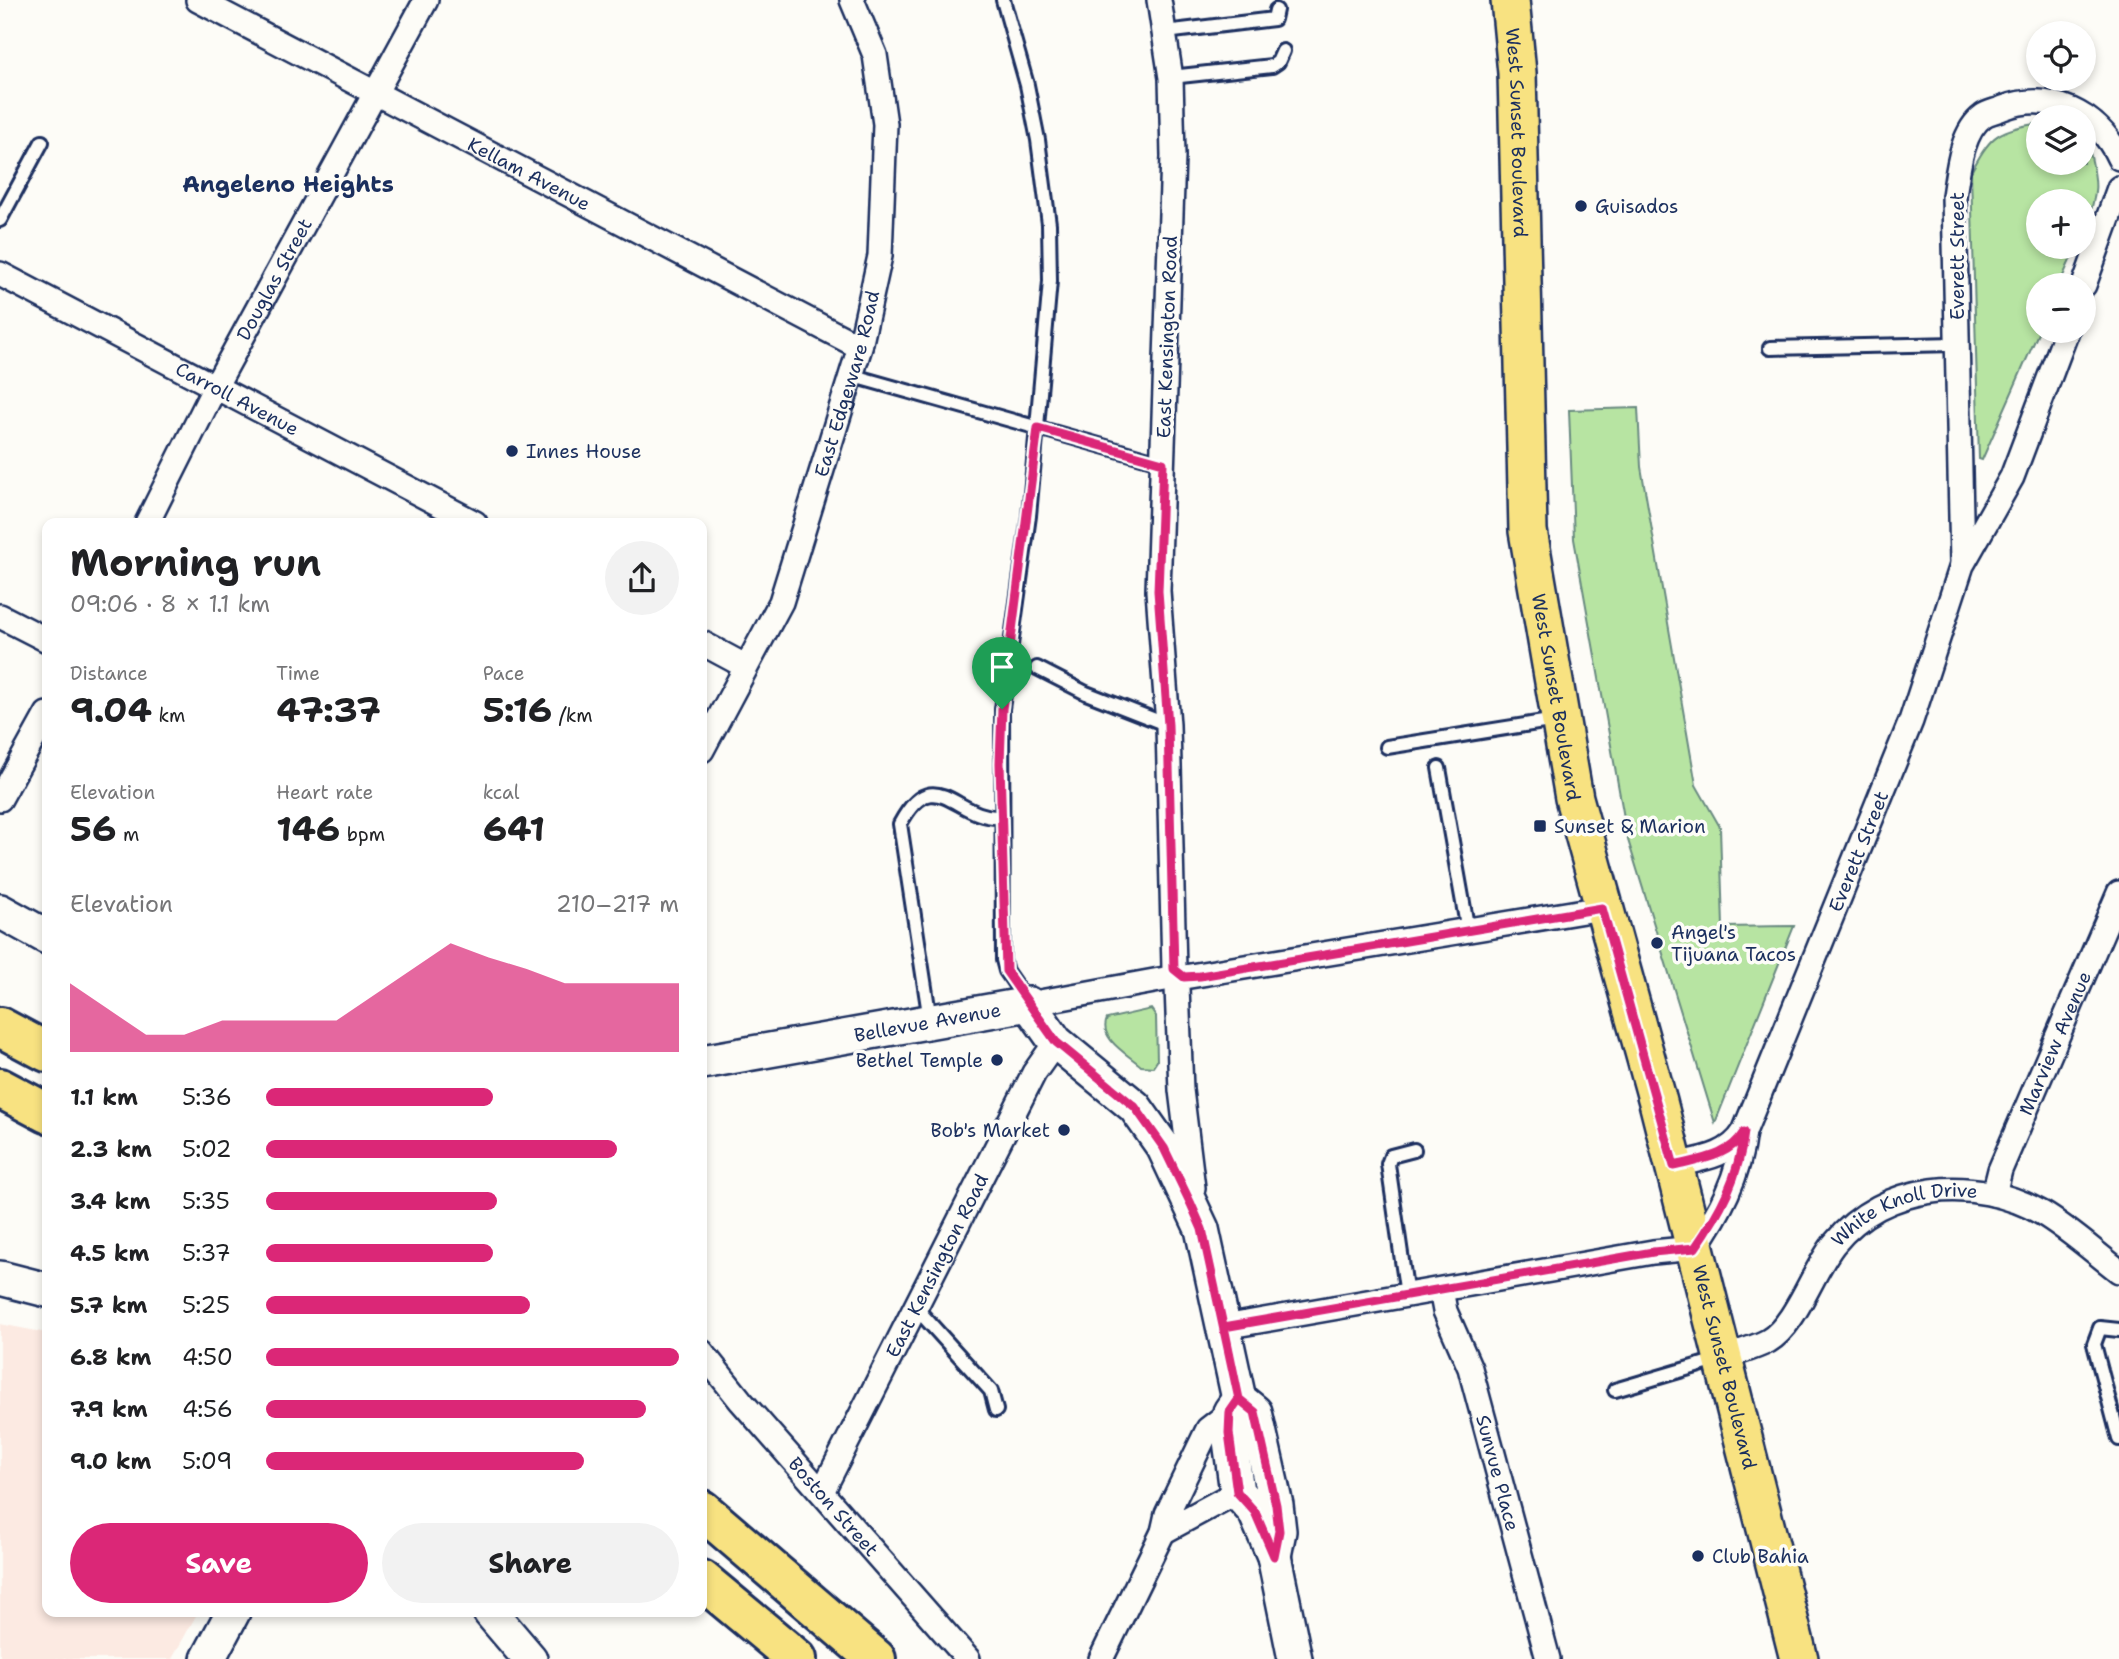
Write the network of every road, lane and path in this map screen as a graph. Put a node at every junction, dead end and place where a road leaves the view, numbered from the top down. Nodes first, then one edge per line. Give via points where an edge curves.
1 (198, 0) edge
2 (426, 0) edge
3 (852, 0) edge
4 (1003, 0) edge
5 (1160, 0) edge
6 (1510, 0) edge
7 (1276, 10) dead end
8 (1165, 32) junction
9 (1283, 51) dead end
10 (1171, 77) junction
11 (377, 93) junction
12 (42, 142) dead end
13 (2119, 158) edge
14 (2119, 188) edge
15 (0, 220) edge
16 (2088, 273) edge
17 (0, 274) edge
18 (2062, 343) edge
19 (1957, 344) junction
20 (860, 347) junction
21 (1770, 348) dead end
22 (850, 375) junction
23 (215, 389) junction
24 (1038, 428) junction
25 (1163, 463) junction
26 (150, 518) edge
27 (465, 518) edge
28 (1962, 565) junction
29 (0, 616) edge
30 (42, 637) edge
31 (707, 646) edge
32 (745, 666) junction
33 (1037, 668) dead end
34 (1560, 720) junction
35 (42, 724) edge
36 (1168, 725) junction
37 (707, 740) edge
38 (1387, 747) dead end
39 (1438, 768) dead end
40 (0, 799) edge
41 (1002, 817) junction
42 (2119, 893) edge
43 (1602, 908) junction
44 (0, 911) edge
45 (1468, 931) junction
46 (42, 934) edge
47 (1175, 978) junction
48 (1029, 1004) junction
49 (930, 1022) junction
50 (0, 1027) edge
51 (1056, 1042) junction
52 (42, 1049) edge
53 (707, 1061) edge
54 (0, 1088) edge
55 (42, 1110) edge
56 (1744, 1132) junction
57 (1414, 1150) dead end
58 (1674, 1166) junction
59 (1994, 1194) junction
60 (1202, 1229) junction
61 (1695, 1248) junction
62 (2119, 1271) edge
63 (0, 1278) edge
64 (42, 1289) edge
65 (1441, 1290) junction
66 (1407, 1295) junction
67 (917, 1309) junction
68 (1224, 1327) junction
69 (2119, 1330) edge
70 (707, 1358) edge
71 (1723, 1358) junction
72 (1615, 1390) dead end
73 (1234, 1405) junction
74 (996, 1410) dead end
75 (2119, 1439) edge
76 (822, 1492) junction
77 (1237, 1492) junction
78 (707, 1514) edge
79 (1163, 1532) junction
80 (1274, 1556) junction
81 (707, 1584) edge
82 (230, 1617) edge
83 (495, 1617) edge
84 (208, 1659) edge
85 (530, 1659) edge
86 (797, 1659) edge
87 (876, 1659) edge
88 (968, 1659) edge
89 (1101, 1659) edge
90 (1295, 1659) edge
91 (1548, 1659) edge
92 (1799, 1659) edge

1 - 11 street, Kellam Avenue
2 - 11 street, Douglas Street
3 - 20 street, East Edgeware Road via 875,55 885,124 880,256
4 - 24 lane via 1027,85 1049,224 1050,281
5 - 8 street, East Kensington Road
6 - 34 main road, West Sunset Boulevard via 1518,114 1525,490
7 - 8 lane via 1274,19 1265,21
8 - 10 street, East Kensington Road
9 - 10 lane via 1272,66
10 - 25 street, East Kensington Road via 1173,156
11 - 20 street, Kellam Avenue
11 - 23 street, Douglas Street
12 - 15 lane
13 - 19 street, Everett Street via 2092,120 2060,104 2020,102 1982,117 1961,149 1954,196
14 - 16 street
17 - 23 street, Carroll Avenue
18 - 28 street, Everett Street via 2012,477
19 - 21 lane
19 - 28 street, Everett Street
20 - 22 street, East Edgeware Road
22 - 24 lane
22 - 32 street, East Edgeware Road via 781,602
23 - 26 street, Douglas Street
23 - 27 street, Carroll Avenue
24 - 25 lane
24 - 41 lane via 1002,709
25 - 36 street, East Kensington Road via 1158,591
28 - 56 street, Everett Street via 1911,721
29 - 30 street
31 - 32 street
32 - 37 street, East Edgeware Road
33 - 36 lane
34 - 38 lane
34 - 43 main road, West Sunset Boulevard via 1574,799
35 - 40 street
36 - 47 street, East Kensington Road
39 - 45 lane
41 - 48 lane via 1003,960
41 - 49 lane via 990,818 940,794 927,794 912,802 900,824
42 - 59 street, Marview Avenue via 2000,1170
43 - 45 street
43 - 58 main road, West Sunset Boulevard
44 - 46 street
45 - 47 street
47 - 48 street
47 - 60 street, East Kensington Road via 1188,1163
48 - 49 street, Bellevue Avenue
48 - 51 street, Bellevue Avenue
49 - 53 street, Bellevue Avenue
50 - 52 highway
51 - 60 street, Bellevue Avenue via 1135,1107 1164,1148
51 - 67 street, East Kensington Road via 1034,1073
54 - 55 highway
56 - 58 street, Everett Street via 1738,1142 1717,1155
56 - 61 street, Everett Street via 1737,1170 1721,1210
57 - 66 lane via 1391,1156 1388,1164
58 - 61 main road, West Sunset Boulevard
59 - 62 street, White Knoll Drive via 2043,1214
59 - 71 street, White Knoll Drive via 1934,1190 1878,1206 1834,1245 1769,1340
60 - 68 street, Bellevue Avenue
61 - 65 street
61 - 71 main road, West Sunset Boulevard
63 - 64 street
65 - 66 street
65 - 91 street, Sunvue Place via 1445,1311 1470,1368
66 - 68 street
67 - 74 lane via 991,1391
67 - 76 street, East Kensington Road
68 - 73 street, Bellevue Avenue
69 - 75 lane via 2100,1328 2094,1344
70 - 76 street, Boston Street
71 - 72 lane
71 - 92 main road, West Sunset Boulevard
73 - 77 street, Bellevue Avenue via 1229,1433
73 - 79 street via 1208,1429 1167,1514
73 - 80 street, Bellevue Avenue via 1255,1412 1276,1505 1279,1531
76 - 88 street, Boston Street
77 - 79 street
77 - 80 street, Bellevue Avenue via 1255,1512
78 - 87 highway
79 - 89 street
80 - 90 street, Bellevue Avenue
81 - 86 highway
82 - 84 street
83 - 85 street

